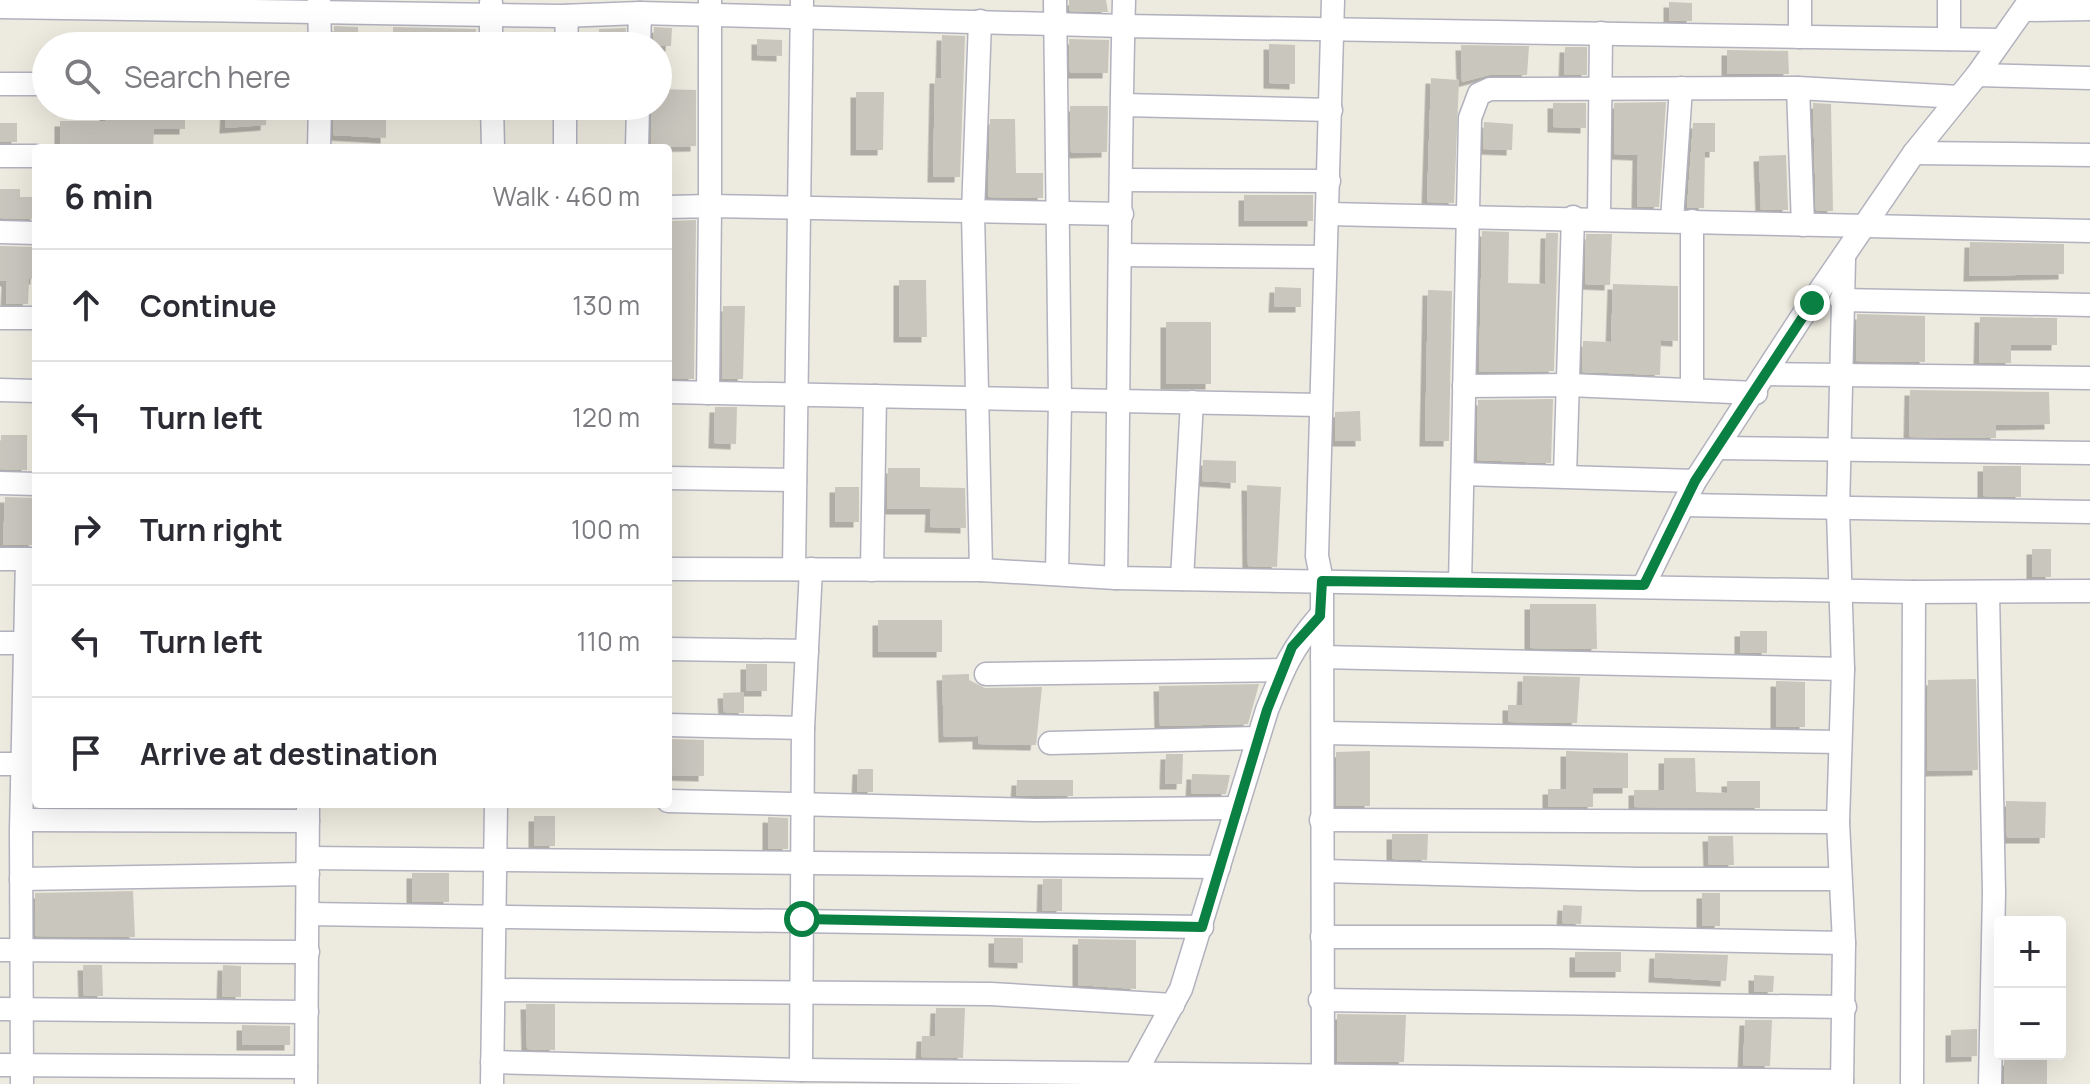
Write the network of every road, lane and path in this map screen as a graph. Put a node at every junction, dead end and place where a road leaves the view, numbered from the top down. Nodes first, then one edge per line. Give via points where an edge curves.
1 (1055, 0) edge
2 (1124, 0) edge
3 (1333, 0) edge
4 (1800, 0) edge
5 (1949, 0) edge
6 (319, 5) edge
7 (2028, 5) edge
8 (0, 7) edge
9 (491, 7) edge
10 (710, 8) edge
11 (2090, 9) edge
12 (802, 10) edge
13 (563, 11) edge
14 (640, 13) junction
15 (980, 21) junction
16 (1055, 25) junction
17 (1123, 26) junction
18 (1333, 28) junction
19 (320, 32) edge
20 (491, 32) edge
21 (565, 32) edge
22 (639, 32) edge
23 (1601, 33) junction
24 (1800, 37) junction
25 (1949, 39) junction
26 (2001, 40) junction
27 (1977, 75) junction
28 (2090, 78) edge
29 (0, 84) edge
30 (32, 84) edge
31 (1681, 88) junction
32 (1798, 88) junction
33 (1598, 89) junction
34 (1959, 97) junction
35 (1123, 105) junction
36 (1331, 110) junction
37 (320, 120) edge
38 (492, 120) edge
39 (565, 120) edge
40 (638, 120) edge
41 (319, 144) edge
42 (493, 144) edge
43 (565, 144) edge
44 (637, 144) edge
45 (1914, 153) junction
46 (2090, 155) edge
47 (0, 156) edge
48 (32, 156) edge
49 (1122, 180) junction
50 (1329, 181) junction
51 (710, 206) junction
52 (672, 207) edge
53 (801, 209) junction
54 (973, 213) junction
55 (1122, 214) junction
56 (1328, 214) junction
57 (1056, 215) junction
58 (1467, 216) junction
59 (1573, 217) junction
60 (1599, 218) junction
61 (1682, 221) junction
62 (1803, 225) junction
63 (1867, 226) junction
64 (2090, 231) edge
65 (0, 232) edge
66 (32, 233) edge
67 (1120, 255) junction
68 (1325, 257) junction
69 (1844, 260) junction
70 (1841, 300) junction
71 (2090, 305) edge
72 (0, 318) edge
73 (32, 318) edge
74 (1840, 378) junction
75 (2090, 378) edge
76 (1762, 384) junction
77 (1569, 385) junction
78 (1464, 386) junction
79 (0, 390) edge
80 (1692, 390) junction
81 (32, 391) edge
82 (672, 392) edge
83 (708, 393) junction
84 (797, 395) junction
85 (875, 396) junction
86 (977, 398) junction
87 (1060, 400) junction
88 (1118, 401) junction
89 (1192, 402) junction
90 (1320, 405) junction
91 (1717, 448) junction
92 (1839, 452) junction
93 (2090, 453) edge
94 (1463, 474) junction
95 (1565, 476) junction
96 (672, 478) edge
97 (795, 480) junction
98 (1695, 481) junction
99 (0, 483) edge
100 (32, 484) edge
101 (1683, 505) junction
102 (1838, 511) junction
103 (2090, 512) edge
104 (0, 559) edge
105 (32, 559) edge
106 (672, 569) edge
107 (803, 569) junction
108 (872, 570) junction
109 (981, 570) junction
110 (1057, 574) junction
111 (1116, 578) junction
112 (1182, 579) junction
113 (1322, 581) junction
114 (1460, 584) junction
115 (1644, 585) junction
116 (1842, 590) junction
117 (2090, 591) edge
118 (1914, 592) junction
119 (1988, 593) junction
120 (1320, 616) junction
121 (0, 643) edge
122 (31, 643) edge
123 (672, 649) edge
124 (807, 651) junction
125 (1322, 657) junction
126 (1843, 669) junction
127 (1283, 670) junction
128 (986, 674) dead end
129 (0, 707) edge
130 (29, 708) edge
131 (672, 725) edge
132 (803, 728) junction
133 (1323, 733) junction
134 (1258, 738) junction
135 (1840, 742) junction
136 (1050, 743) dead end
137 (0, 764) edge
138 (30, 764) edge
139 (672, 801) edge
140 (803, 803) junction
141 (496, 808) edge
142 (1237, 808) junction
143 (308, 813) edge
144 (1321, 820) junction
145 (1838, 822) junction
146 (14, 826) edge
147 (494, 860) junction
148 (803, 862) junction
149 (308, 866) junction
150 (1219, 867) junction
151 (1323, 871) junction
152 (1840, 879) junction
153 (14, 886) edge
154 (308, 914) junction
155 (494, 917) junction
156 (802, 919) junction
157 (1202, 927) junction
158 (1322, 937) junction
159 (1844, 943) junction
160 (11, 950) edge
161 (308, 952) junction
162 (494, 990) junction
163 (800, 990) junction
164 (1320, 1000) junction
165 (1173, 1005) junction
166 (1845, 1007) junction
167 (0, 1009) edge
168 (23, 1010) junction
169 (307, 1012) junction
170 (0, 1065) edge
171 (801, 1070) junction
172 (492, 1073) edge
173 (22, 1075) edge
174 (306, 1075) edge
175 (1132, 1079) edge
176 (1323, 1079) edge
177 (1490, 1080) edge
178 (1842, 1082) edge
179 (1912, 1084) edge
180 (1990, 1084) edge

1 - 16 street
2 - 17 street
3 - 18 street
4 - 24 street
5 - 25 street
6 - 8 street
6 - 9 street
6 - 19 street
7 - 11 street
7 - 26 street
9 - 13 street
9 - 20 street
10 - 12 street
10 - 14 street
10 - 51 street
12 - 15 street
12 - 53 street
13 - 14 street
13 - 21 street
14 - 22 street
15 - 16 street
15 - 54 street
16 - 17 street
16 - 57 street
17 - 18 street
17 - 35 street
18 - 23 street
18 - 36 street
23 - 24 street
23 - 33 street
24 - 25 street
25 - 26 street
26 - 27 street
27 - 28 street
27 - 34 street
29 - 30 street
31 - 32 street
31 - 33 street
31 - 61 street
32 - 34 street
32 - 62 street
33 - 58 street via 1490,89 1479,94 1470,118
33 - 60 street
34 - 45 street
35 - 36 street
35 - 49 street
36 - 50 street
37 - 41 street
38 - 42 street
39 - 43 street
40 - 44 street
45 - 46 street
45 - 63 street
47 - 48 street
49 - 50 street
49 - 55 street
50 - 56 street
51 - 52 street
51 - 53 street
51 - 83 street
53 - 54 street
53 - 84 street
54 - 57 street
54 - 86 street
55 - 57 street
55 - 67 street
56 - 58 street
56 - 68 street
57 - 87 street
58 - 59 street
58 - 78 street
59 - 60 street
59 - 77 street
60 - 61 street
61 - 62 street
61 - 80 street
62 - 63 street
63 - 64 street
63 - 69 street
65 - 66 street
67 - 68 street
67 - 88 street
68 - 90 street
69 - 70 street
69 - 76 street
70 - 71 street
70 - 74 street
72 - 73 street
74 - 75 street
74 - 76 street
74 - 92 street
76 - 80 street
76 - 91 street
77 - 78 street
77 - 80 street
77 - 95 street
78 - 94 street
79 - 81 street
82 - 83 street
83 - 84 street
84 - 85 street
84 - 97 street
85 - 86 street
85 - 108 street
86 - 87 street
86 - 109 street
87 - 88 street
87 - 110 street
88 - 89 street
88 - 111 street
89 - 90 street
89 - 112 street
90 - 113 street via 1317,556
91 - 92 street
91 - 98 street
92 - 93 street
92 - 102 street
94 - 95 street
94 - 114 street
95 - 98 street
96 - 97 street
97 - 107 street
98 - 101 street
99 - 100 street
101 - 102 street
101 - 115 street
102 - 103 street
102 - 116 street
104 - 105 street
105 - 122 street
106 - 107 street
107 - 108 street
107 - 124 street
108 - 109 street
109 - 110 street
110 - 111 street
111 - 112 street
112 - 113 street
113 - 114 street
113 - 120 street
114 - 115 street
115 - 116 street
116 - 118 street
116 - 126 street
117 - 119 street
118 - 119 street
118 - 179 street
119 - 180 street via 1994,893
120 - 125 street
120 - 127 street via 1292,647
121 - 122 street
122 - 130 street
123 - 124 street
124 - 132 street
125 - 126 street
125 - 133 street
126 - 135 street
127 - 128 street
127 - 134 street
129 - 130 street
130 - 138 street
131 - 132 street
132 - 140 street
133 - 135 street
133 - 144 street
134 - 136 street
134 - 142 street
135 - 145 street
137 - 138 street
138 - 146 street
139 - 140 street
140 - 142 street via 1036,810
140 - 148 street
141 - 147 street
142 - 150 street
143 - 146 street
143 - 149 street
144 - 145 street
144 - 151 street
145 - 152 street
146 - 153 street
147 - 148 street
147 - 149 street
147 - 155 street
148 - 150 street
148 - 156 street
149 - 153 street
149 - 154 street
150 - 157 street
151 - 152 street
151 - 158 street
152 - 159 street
153 - 160 street
154 - 155 street
154 - 161 street
155 - 156 street
155 - 162 street
156 - 157 street
156 - 163 street
157 - 165 street
158 - 159 street
158 - 164 street
159 - 166 street
160 - 161 street
160 - 168 street
161 - 169 street
162 - 163 street
162 - 172 street
163 - 165 street
163 - 171 street
164 - 166 street
164 - 176 street
165 - 175 street
166 - 178 street
167 - 168 street
168 - 169 street
168 - 173 street
169 - 174 street
170 - 173 street
171 - 172 street
171 - 175 street
173 - 174 street
175 - 176 street
176 - 177 street
177 - 178 street

